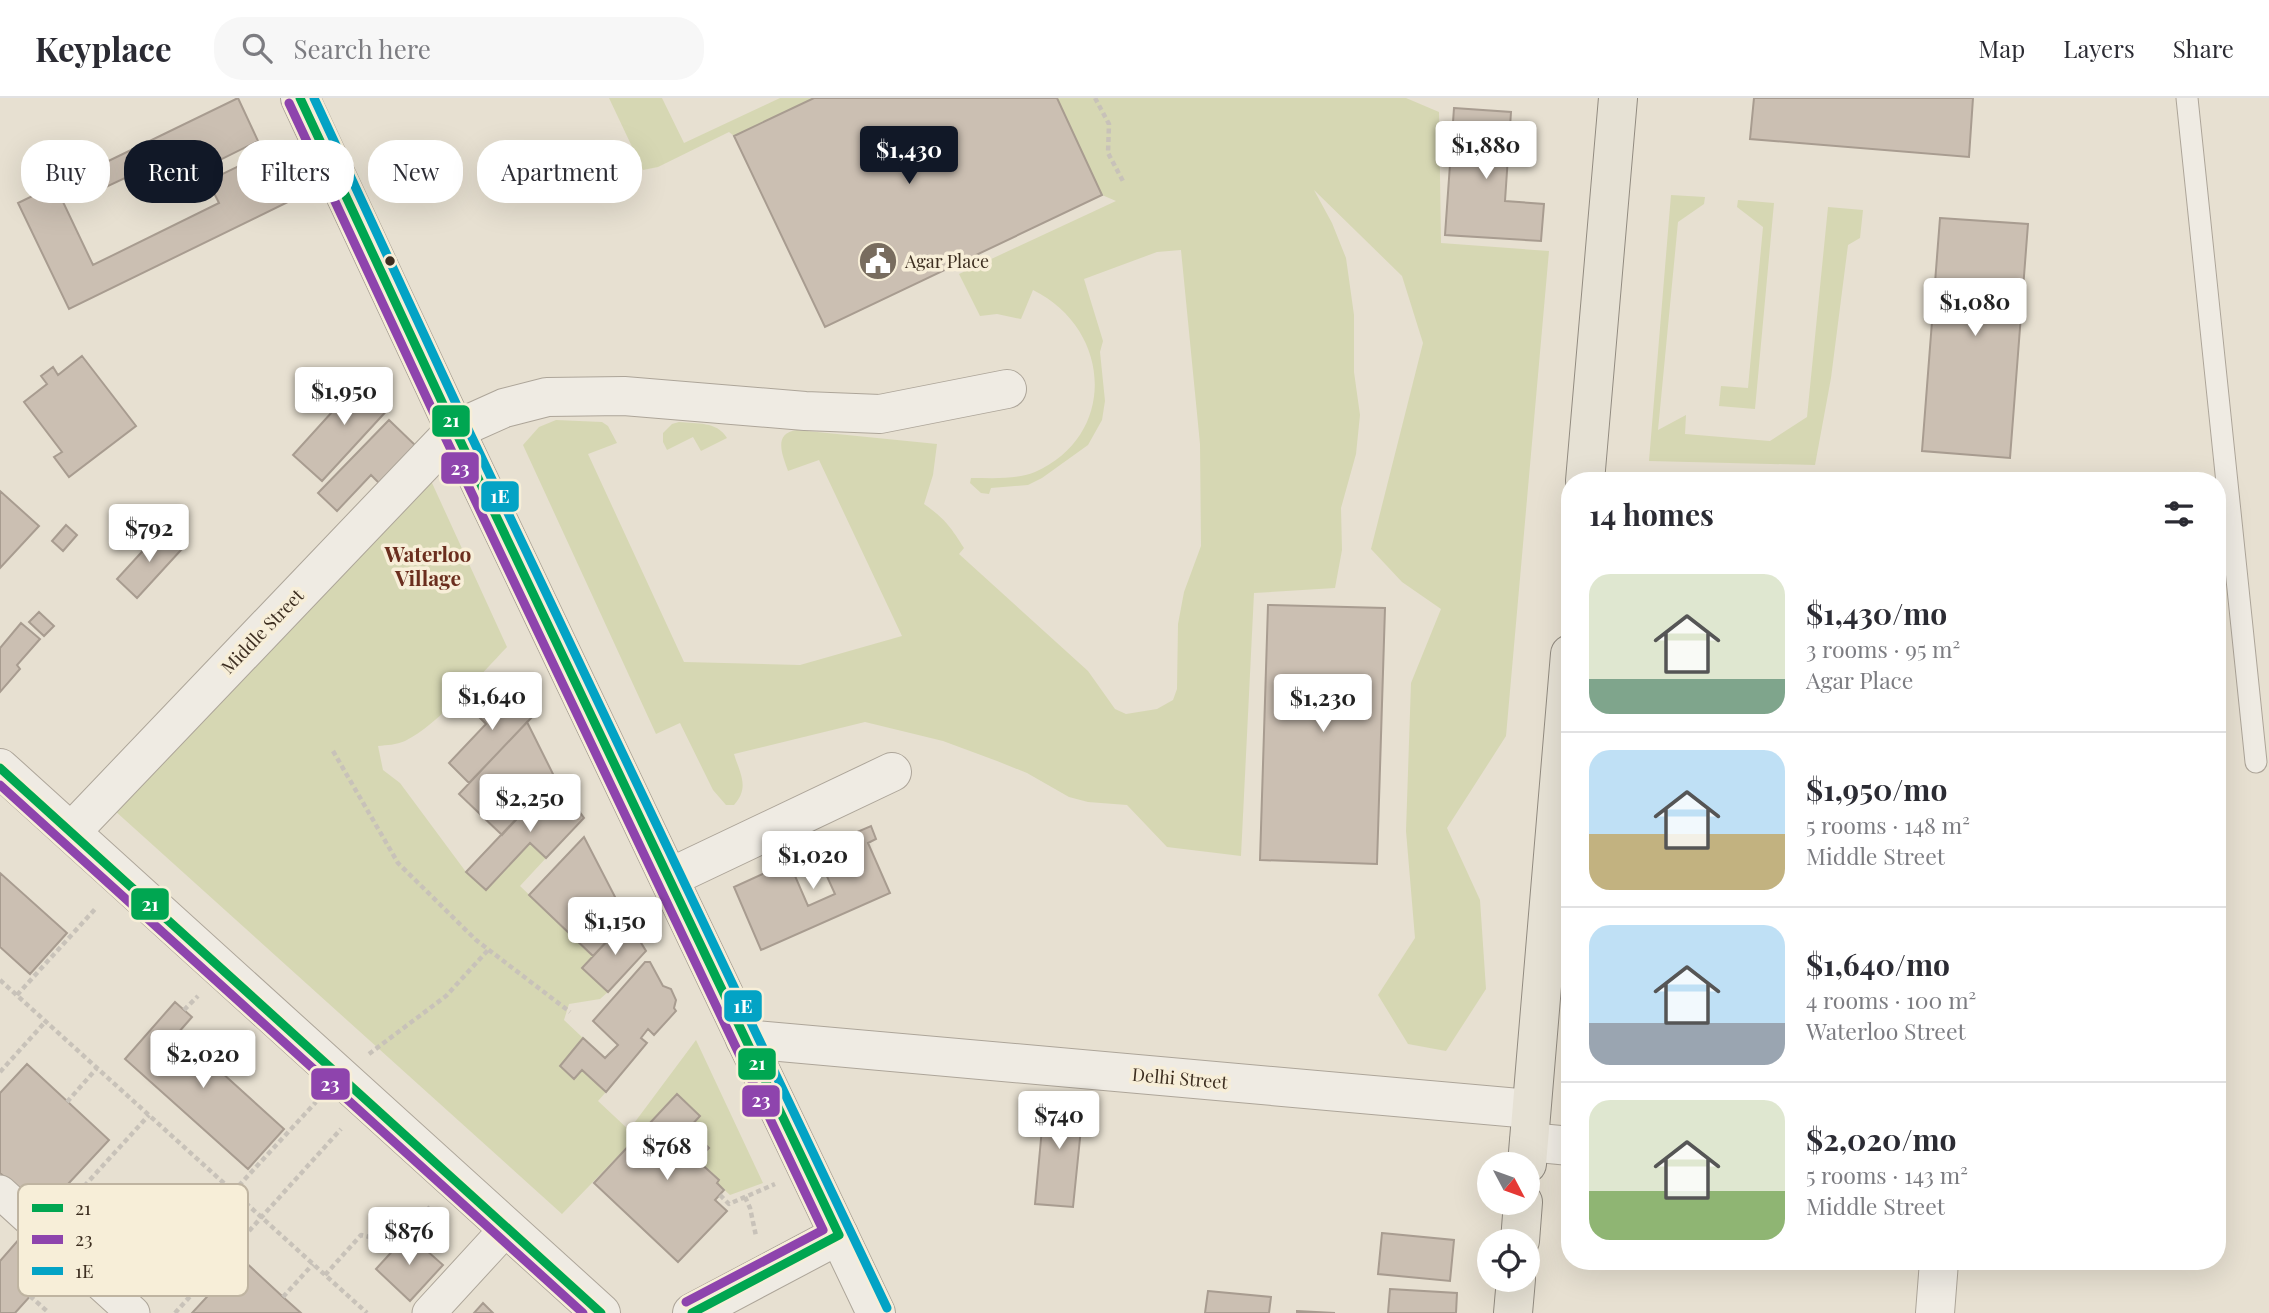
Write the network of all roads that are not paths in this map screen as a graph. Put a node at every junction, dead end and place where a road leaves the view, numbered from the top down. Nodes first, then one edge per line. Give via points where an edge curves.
1 (300, 98) edge
2 (1618, 98) edge
3 (2187, 98) edge
4 (1007, 389) dead end
5 (455, 430) junction
6 (1586, 472) edge
7 (2226, 472) edge
8 (2226, 473) edge
9 (1561, 760) edge
10 (2256, 762) dead end
11 (0, 768) edge
12 (892, 772) dead end
13 (71, 832) junction
14 (668, 878) junction
15 (746, 1039) junction
16 (1529, 1138) edge
17 (1561, 1144) edge
18 (0, 1192) edge
19 (18, 1208) edge
20 (507, 1227) junction
21 (839, 1236) junction
22 (1939, 1270) edge
23 (1515, 1292) edge
24 (114, 1296) edge
25 (133, 1313) edge
26 (429, 1313) edge
27 (601, 1313) edge
28 (692, 1313) edge
29 (876, 1313) edge
30 (1513, 1313) edge
31 (1935, 1313) edge

1 - 5 street
2 - 6 main road
3 - 7 lane
4 - 5 street via 880,414 624,396 547,397 504,408
5 - 13 street, Middle Street
5 - 14 street
8 - 10 lane
9 - 16 main road
11 - 13 street
12 - 14 street
13 - 20 street
14 - 15 street
15 - 16 street, Delhi Street
15 - 21 street
16 - 17 street, Delhi Street
18 - 19 street
20 - 26 street
20 - 27 street
21 - 28 street
21 - 29 street
22 - 31 street
23 - 30 main road
24 - 25 street

